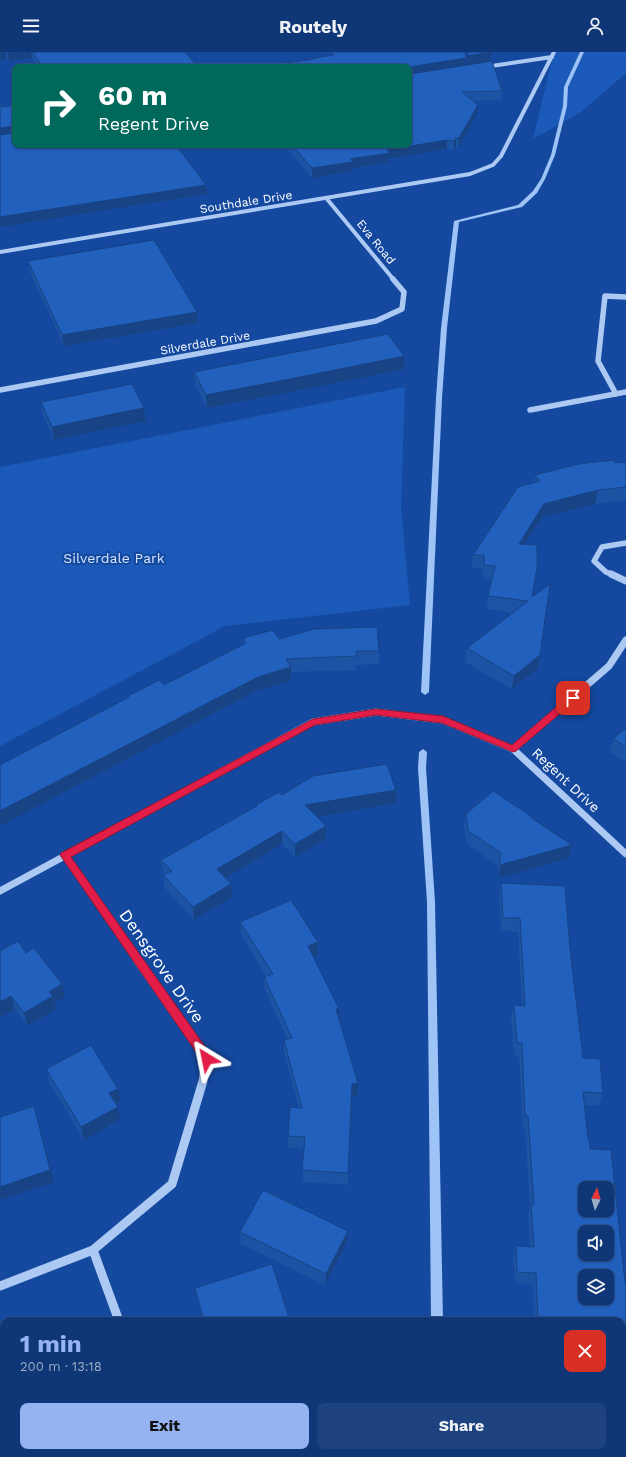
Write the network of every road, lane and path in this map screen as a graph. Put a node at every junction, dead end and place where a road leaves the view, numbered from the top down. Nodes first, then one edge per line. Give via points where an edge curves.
1 (554, 52) edge
2 (552, 57) junction
3 (477, 68) edge
4 (327, 199) junction
5 (0, 252) edge
6 (626, 297) edge
7 (403, 300) joint
8 (0, 390) edge
9 (626, 392) edge
10 (616, 394) junction
11 (530, 410) dead end
12 (626, 543) edge
13 (626, 581) edge
14 (626, 640) edge
15 (513, 749) junction
16 (626, 854) edge
17 (64, 855) junction
18 (0, 890) edge
19 (93, 1250) junction
20 (0, 1286) edge
21 (118, 1317) edge

1 - 2 street
2 - 3 street
2 - 4 street, Southdale Drive via 501,156 493,165 470,174
4 - 5 street, Southdale Drive
4 - 7 street, Eva Road via 404,292
6 - 10 street via 605,296 598,361
7 - 8 street, Silverdale Drive via 402,309 376,322
9 - 10 street
10 - 11 street
12 - 13 street via 602,547 594,561 606,572
14 - 15 street via 609,666
15 - 16 street, Regent Drive
15 - 17 street, Regent Drive via 443,720 376,712 313,722
17 - 18 street, Regent Drive
17 - 19 street, Densgrove Drive via 207,1059 203,1081 172,1184
19 - 20 street, Densgrove Drive
19 - 21 street

